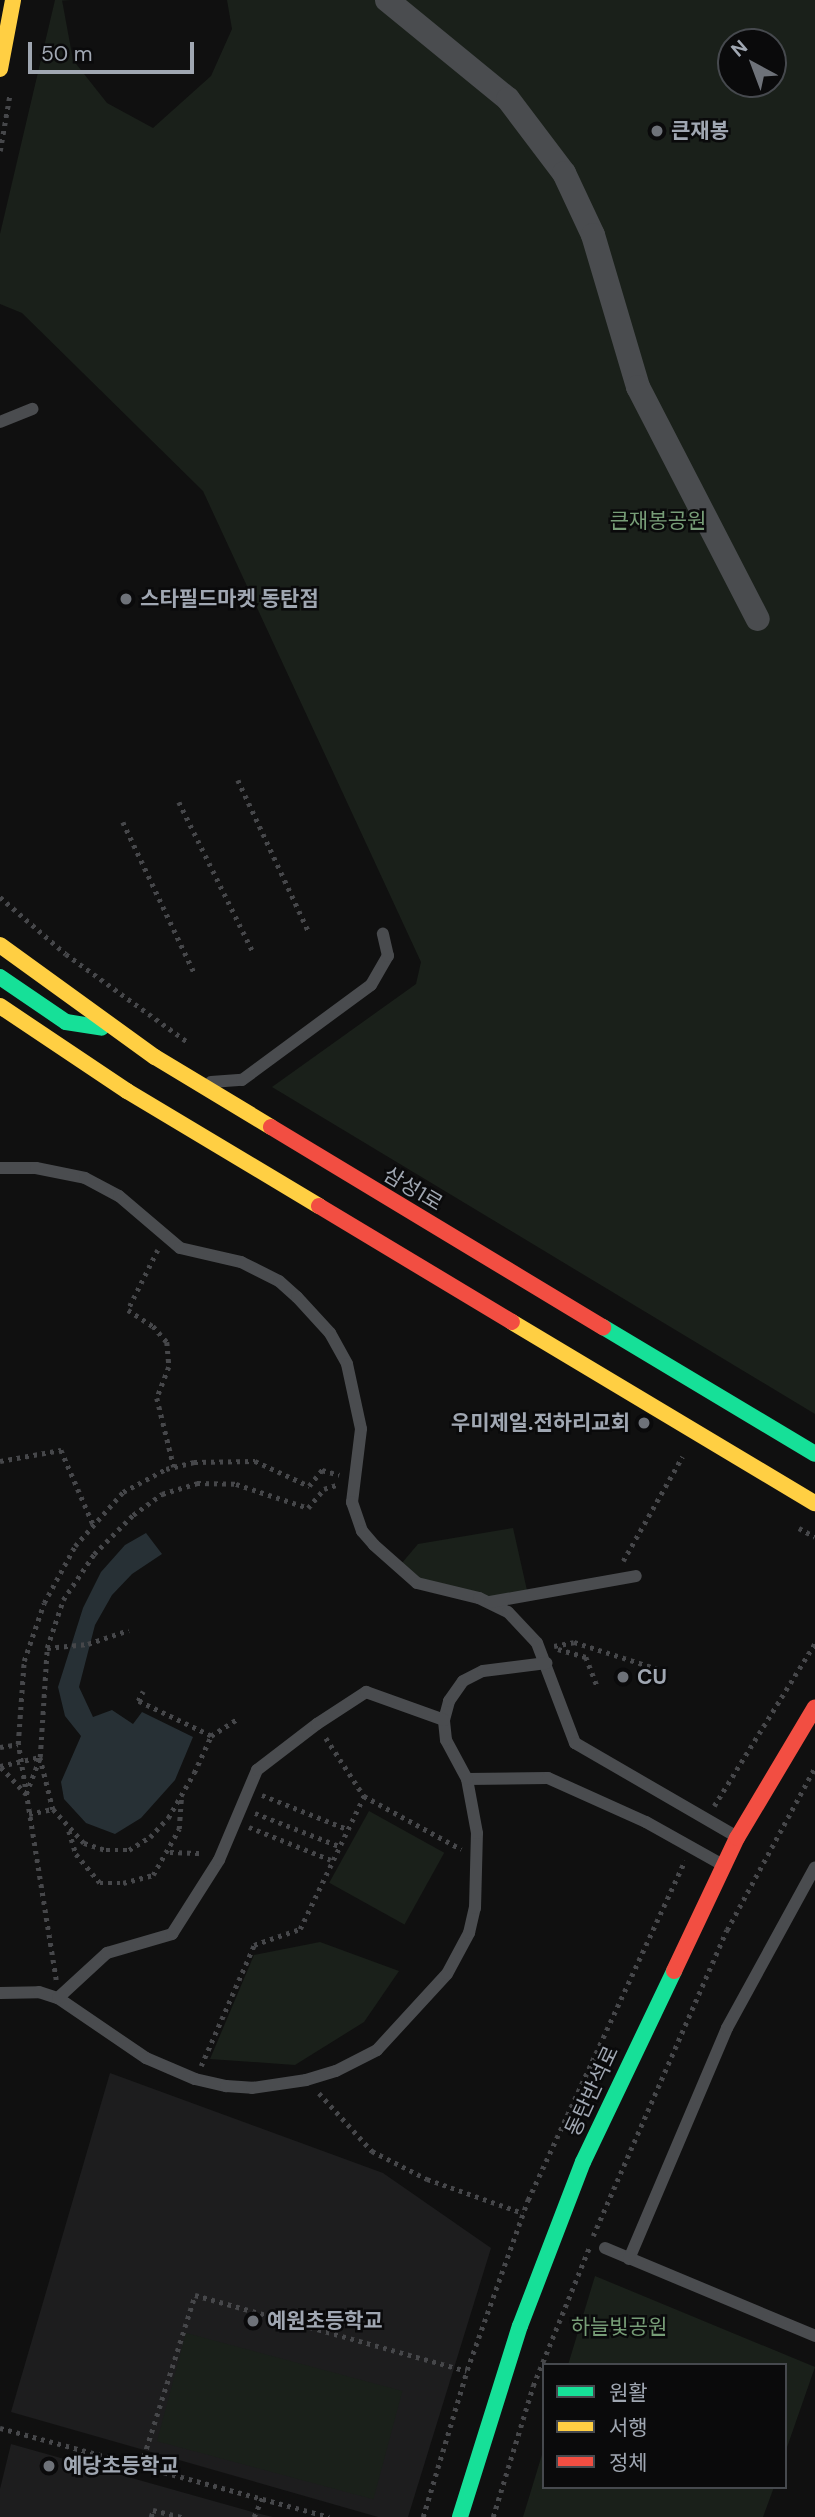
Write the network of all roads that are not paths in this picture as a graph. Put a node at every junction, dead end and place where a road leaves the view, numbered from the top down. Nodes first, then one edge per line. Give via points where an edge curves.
1 (13, 0) edge
2 (387, 0) edge
3 (0, 69) edge
4 (33, 409) dead end
5 (0, 422) edge
6 (758, 619) dead end
7 (383, 934) dead end
8 (0, 945) edge
9 (0, 977) edge
10 (0, 1006) edge
11 (115, 1030) junction
12 (198, 1083) junction
13 (0, 1168) edge
14 (815, 1454) edge
15 (815, 1503) edge
16 (636, 1576) dead end
17 (489, 1602) junction
18 (546, 1663) junction
19 (815, 1707) edge
20 (444, 1720) junction
21 (467, 1779) junction
22 (737, 1838) junction
23 (723, 1865) junction
24 (815, 1867) edge
25 (0, 1993) edge
26 (58, 1998) junction
27 (605, 2248) dead end
28 (629, 2259) junction
29 (815, 2336) edge
30 (460, 2517) edge

1 - 3 street
2 - 6 street via 508,99 564,173 593,235 638,387
4 - 5 lane
7 - 12 lane via 388,956 371,985 242,1080
8 - 11 street, 삼성1로
9 - 11 street via 65,1022
10 - 15 street via 127,1091
11 - 12 street, 삼성1로
12 - 14 street, 삼성1로
13 - 17 lane via 36,1168 85,1178 119,1196 180,1248 242,1262 279,1281 330,1333 347,1364 360,1416 353,1479 355,1516 362,1531 396,1570 417,1583
16 - 17 lane
17 - 18 lane via 527,1628
18 - 20 lane via 503,1666 463,1681 449,1700
18 - 22 lane via 567,1732 575,1743
19 - 22 street, 동탄반석로
20 - 21 lane via 453,1759
20 - 26 lane via 366,1692 317,1724 257,1770 221,1854 172,1934 107,1953
21 - 23 lane via 548,1779 646,1822
21 - 26 lane via 478,1857 469,1933 447,1974 377,2050 306,2080 251,2088 195,2079 146,2058
22 - 23 street, 동탄반석로
23 - 30 street, 동탄반석로 via 583,2162 520,2326
24 - 28 lane via 727,2028
25 - 26 lane via 39,1992
27 - 28 lane
28 - 29 lane

